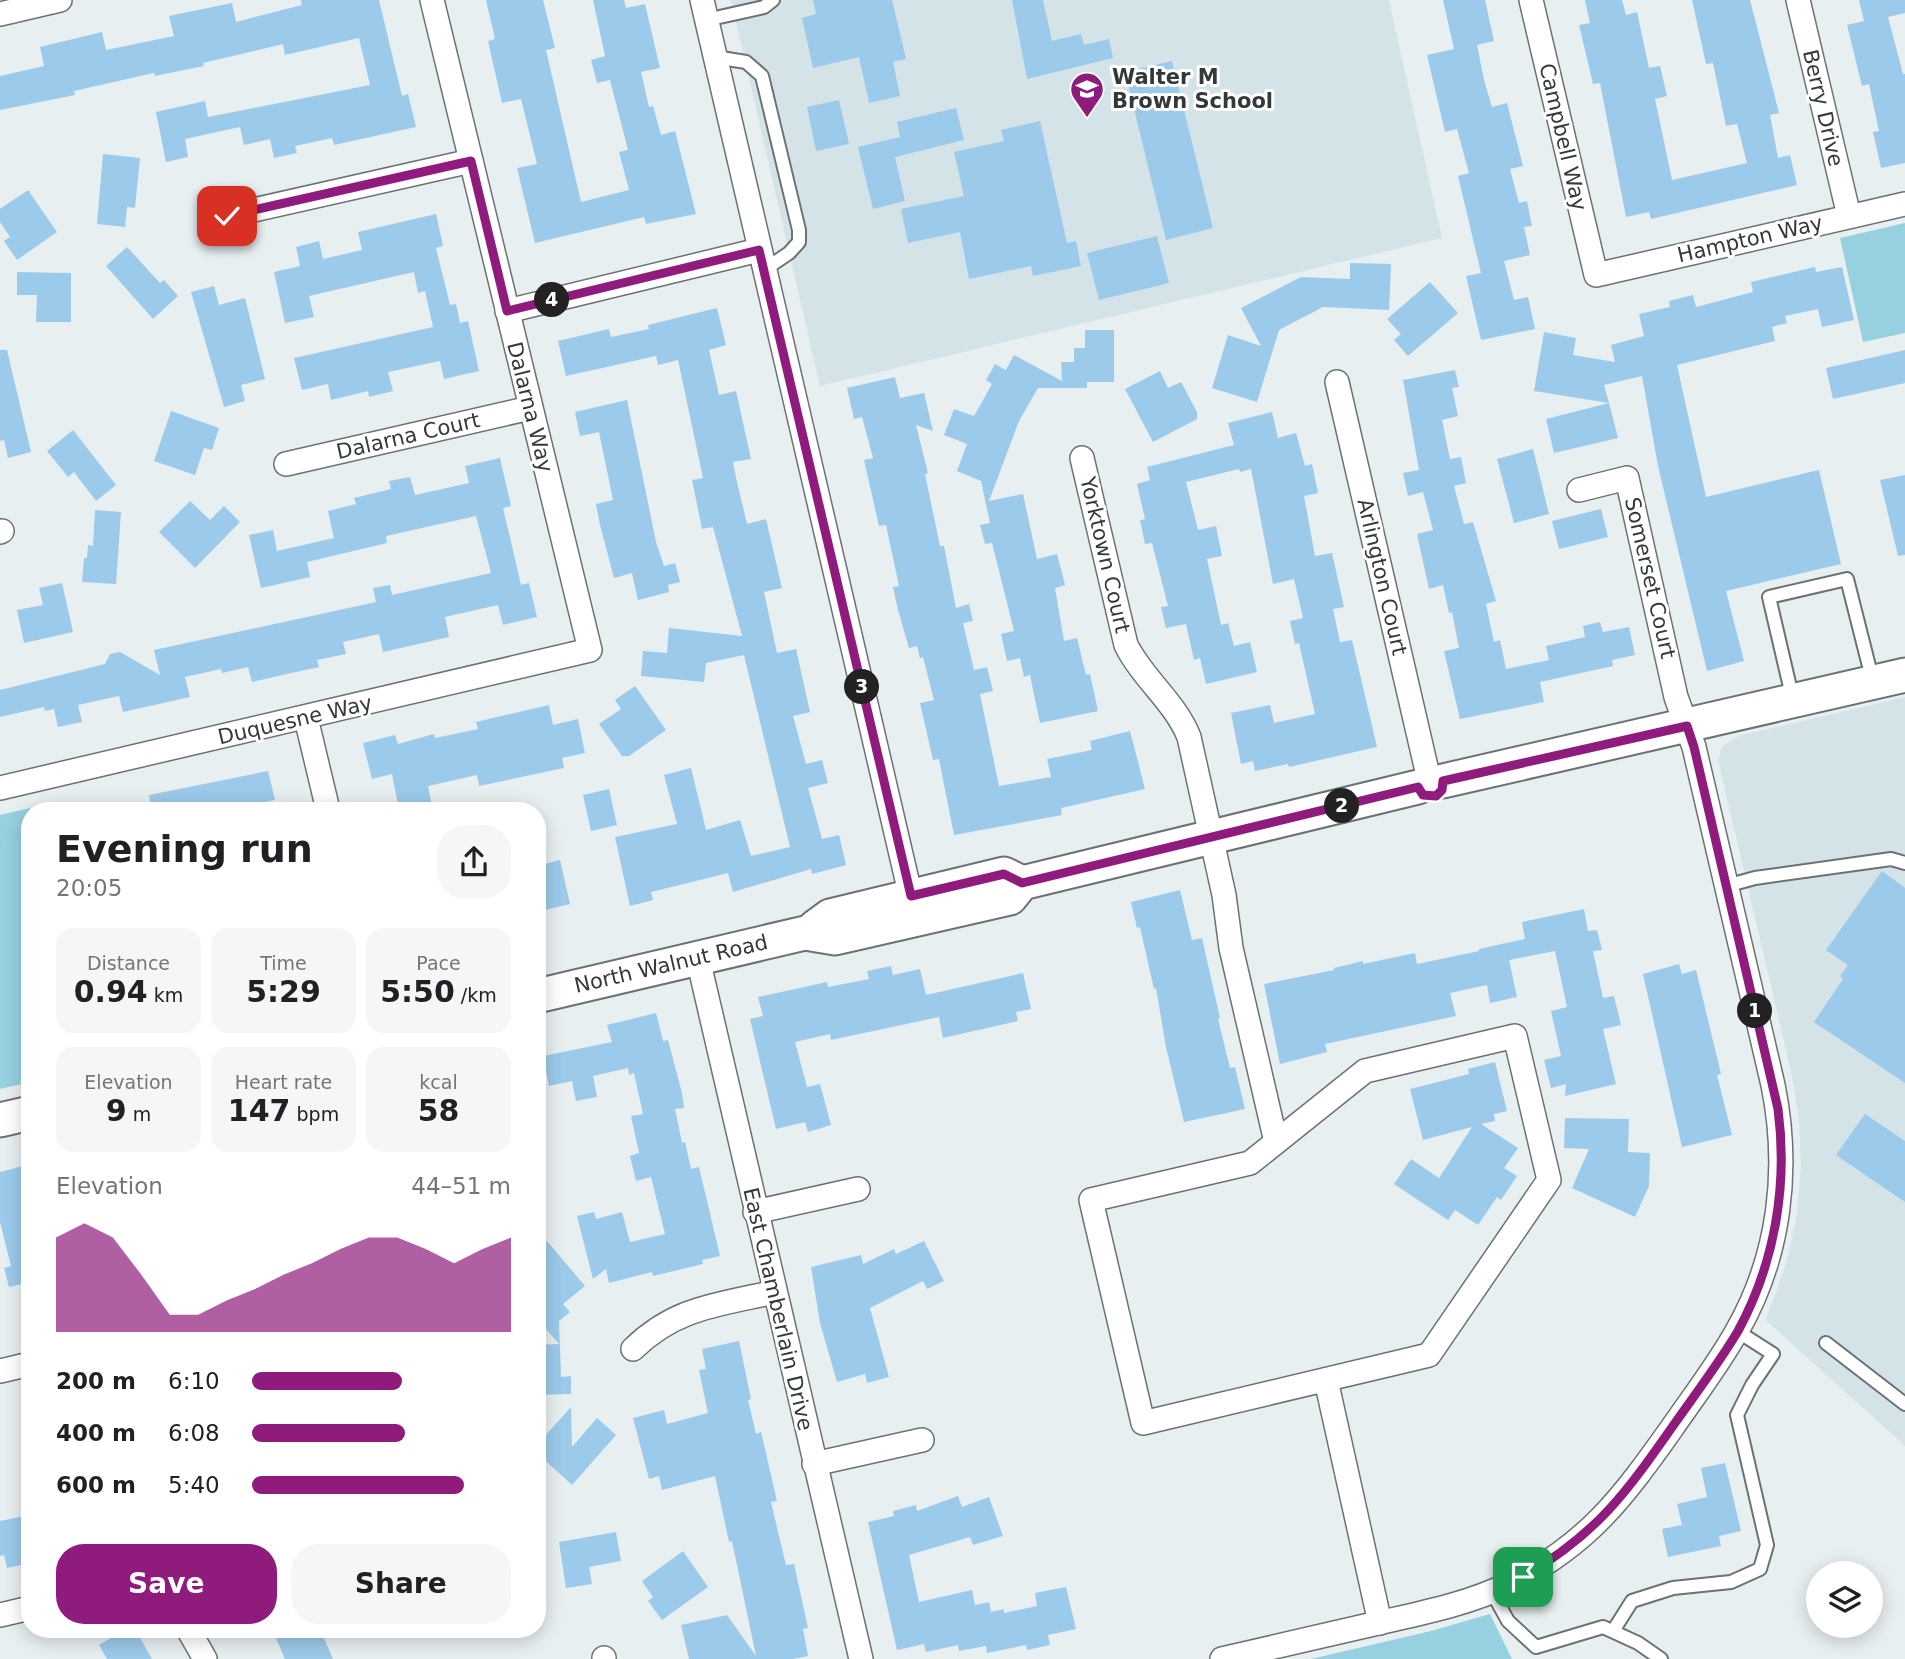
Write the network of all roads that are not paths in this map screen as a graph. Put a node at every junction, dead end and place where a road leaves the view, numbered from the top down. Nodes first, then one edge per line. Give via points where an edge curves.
1 (60, 0) edge
2 (432, 0) edge
3 (773, 0) edge
4 (1531, 0) edge
5 (1798, 0) edge
6 (704, 10) edge
7 (0, 14) edge
8 (715, 57) junction
9 (471, 161) junction
10 (1905, 204) edge
11 (227, 216) dead end
12 (1849, 216) junction
13 (762, 260) junction
14 (1596, 275) joint
15 (507, 311) junction
16 (1337, 382) dead end
17 (530, 408) junction
18 (1082, 458) dead end
19 (286, 464) dead end
20 (1579, 490) dead end
21 (590, 650) joint
22 (1889, 679) edge
23 (1793, 701) junction
24 (306, 718) junction
25 (1687, 726) junction
26 (1429, 780) junction
27 (0, 788) edge
28 (326, 802) edge
29 (1212, 839) junction
30 (1905, 863) edge
31 (1726, 886) junction
32 (914, 908) junction
33 (698, 958) junction
34 (546, 994) edge
35 (21, 1115) edge
36 (0, 1120) edge
37 (1276, 1142) junction
38 (858, 1189) dead end
39 (755, 1212) junction
40 (774, 1292) junction
41 (1737, 1331) junction
42 (1826, 1343) dead end
43 (633, 1349) dead end
44 (21, 1366) edge
45 (0, 1371) edge
46 (1325, 1380) junction
47 (1905, 1404) edge
48 (922, 1440) dead end
49 (814, 1464) junction
50 (1492, 1592) junction
51 (21, 1610) edge
52 (0, 1615) edge
53 (1380, 1623) junction
54 (1613, 1631) junction
55 (192, 1638) edge
56 (205, 1659) edge
57 (861, 1659) edge
58 (1222, 1659) edge
59 (1661, 1659) edge

1 - 7 street
2 - 9 street, Dalarna Way
3 - 6 lane via 764,7
4 - 14 street, Campbell Way
5 - 12 street, Berry Drive
6 - 8 street
8 - 13 street
8 - 13 lane via 746,62 762,76 796,217 799,242 789,253
9 - 11 street
9 - 15 street, Dalarna Way
10 - 12 street, Hampton Way
12 - 14 street, Hampton Way
13 - 15 street
13 - 32 street
15 - 17 street, Dalarna Way
16 - 26 street, Arlington Court
17 - 19 street, Dalarna Court
17 - 21 street, Dalarna Way
18 - 29 street, Yorktown Court via 1122,634 1137,665 1184,725
20 - 25 street, Somerset Court via 1628,478 1676,697
21 - 24 street, Duquesne Way
22 - 23 street, North Walnut Road
22 - 23 lane via 1847,579 1769,597
23 - 25 street, North Walnut Road
24 - 27 street, Duquesne Way
24 - 28 street
25 - 26 street, North Walnut Road
25 - 31 street
26 - 29 street, North Walnut Road
29 - 32 street, North Walnut Road via 1022,883 1004,874
29 - 37 street, Yorktown Court via 1231,948
30 - 31 lane via 1892,859
31 - 41 street via 1773,1084 1782,1152 1771,1246
32 - 33 street, North Walnut Road via 830,916 805,933
33 - 34 street, North Walnut Road
33 - 39 street, East Chamberlain Drive
35 - 36 street
37 - 46 street via 1250,1163 1091,1200 1143,1423
37 - 46 street via 1365,1071 1515,1036 1549,1180 1429,1355
38 - 39 street
39 - 40 street, East Chamberlain Drive
40 - 43 street via 674,1317
40 - 49 street, East Chamberlain Drive
41 - 50 street via 1608,1513 1555,1558
41 - 54 lane via 1773,1354 1737,1415 1767,1545 1760,1569 1731,1582 1673,1588 1632,1601
42 - 47 lane
44 - 45 street
46 - 53 street
48 - 49 street
49 - 57 street, East Chamberlain Drive
50 - 53 street
50 - 54 lane via 1508,1622 1536,1647 1603,1627
51 - 52 street
53 - 58 street
54 - 59 lane
55 - 56 street

